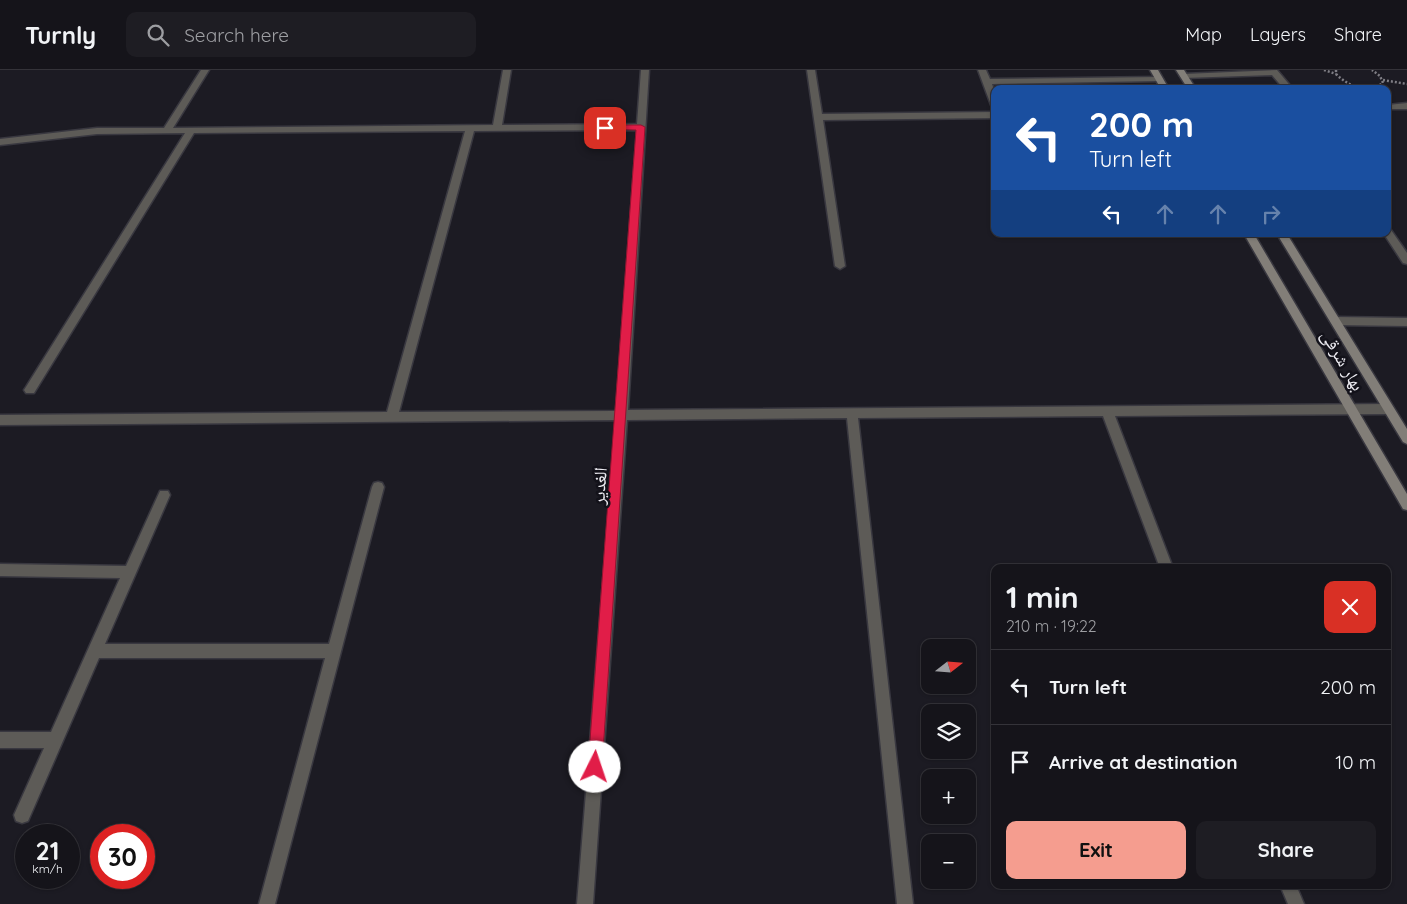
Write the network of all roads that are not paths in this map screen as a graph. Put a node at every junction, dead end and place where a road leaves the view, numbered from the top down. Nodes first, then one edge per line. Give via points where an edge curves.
1 (205, 70) edge
2 (507, 70) edge
3 (644, 70) edge
4 (811, 70) edge
5 (982, 70) edge
6 (1154, 70) edge
7 (1274, 71) edge
8 (1182, 73) edge
9 (1159, 79) junction
10 (987, 82) junction
11 (1163, 85) edge
12 (1190, 85) edge
13 (1286, 85) edge
14 (991, 94) edge
15 (1407, 106) edge
16 (1391, 107) edge
17 (991, 115) edge
18 (818, 117) junction
19 (641, 127) junction
20 (470, 128) junction
21 (497, 128) junction
22 (167, 130) junction
23 (191, 130) junction
24 (0, 142) edge
25 (1251, 237) edge
26 (1284, 237) edge
27 (1391, 237) edge
28 (1407, 261) edge
29 (840, 266) dead end
30 (1336, 321) junction
31 (1407, 322) edge
32 (30, 390) dead end
33 (1351, 409) junction
34 (1388, 409) junction
35 (1107, 411) junction
36 (852, 413) junction
37 (621, 415) junction
38 (392, 417) junction
39 (0, 420) edge
40 (1407, 439) edge
41 (378, 487) dead end
42 (164, 495) dead end
43 (1407, 505) edge
44 (1165, 564) edge
45 (0, 570) edge
46 (130, 572) junction
47 (95, 651) junction
48 (334, 651) junction
49 (0, 740) edge
50 (55, 740) junction
51 (22, 815) dead end
52 (1290, 889) edge
53 (267, 904) edge
54 (585, 904) edge
55 (905, 904) edge
56 (1296, 904) edge

1 - 22 street
2 - 21 street
3 - 19 street, الغدیر
4 - 18 street
5 - 10 street
6 - 9 street
7 - 8 street
7 - 13 street
8 - 12 street
9 - 10 street
9 - 11 street
10 - 14 street
15 - 16 street
17 - 18 street
18 - 29 street
19 - 21 street
19 - 37 street, الغدیر
20 - 21 street
20 - 23 street
20 - 38 street
22 - 23 street
22 - 24 street via 97,131
23 - 32 street
25 - 33 street, بهار شرقی
26 - 30 street, بهار شرقی
27 - 28 street
30 - 31 street
30 - 34 street, بهار شرقی
33 - 34 street
33 - 35 street
33 - 43 street, بهار شرقی
34 - 40 street, بهار شرقی
35 - 36 street
35 - 44 street
36 - 37 street
36 - 55 street
37 - 38 street
37 - 54 street, الغدیر
38 - 39 street
41 - 48 street
42 - 46 street
45 - 46 street
46 - 47 street
47 - 48 street
47 - 50 street
48 - 53 street
49 - 50 street
50 - 51 street
52 - 56 street

